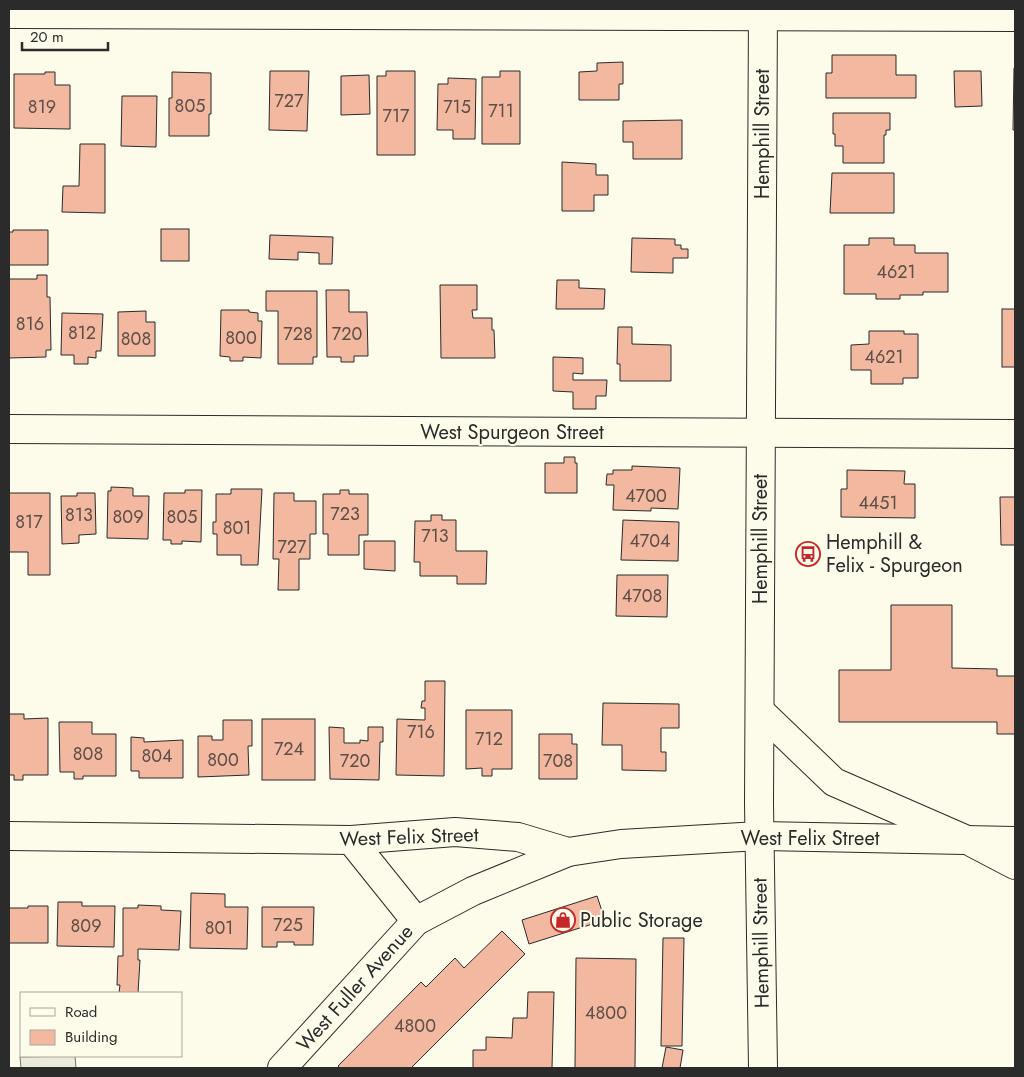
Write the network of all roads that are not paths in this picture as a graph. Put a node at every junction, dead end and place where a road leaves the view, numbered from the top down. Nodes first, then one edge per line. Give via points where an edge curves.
1 (762, 12) edge
2 (9, 14) edge
3 (1015, 17) edge
4 (9, 429) edge
5 (760, 433) junction
6 (1015, 434) edge
7 (760, 711) junction
8 (9, 836) edge
9 (759, 836) junction
10 (351, 840) junction
11 (967, 840) junction
12 (1015, 841) edge
13 (568, 852) junction
14 (1015, 866) edge
15 (416, 920) junction
16 (282, 1068) edge
17 (763, 1068) edge

1 - 2 street
1 - 3 street
1 - 5 street, Hemphill Street
4 - 5 street, West Spurgeon Street
5 - 6 street, West Spurgeon Street
5 - 7 street, Hemphill Street
7 - 9 street, Hemphill Street
7 - 11 street via 834,782
8 - 10 street, West Felix Street
9 - 11 street, West Felix Street
9 - 13 street, West Felix Street via 621,844
9 - 17 street, Hemphill Street
10 - 13 street, West Felix Street via 455,832 518,837
10 - 15 street
11 - 12 street, West Felix Street
11 - 14 street
13 - 15 street, West Fuller Avenue via 473,891
15 - 16 street, West Fuller Avenue

